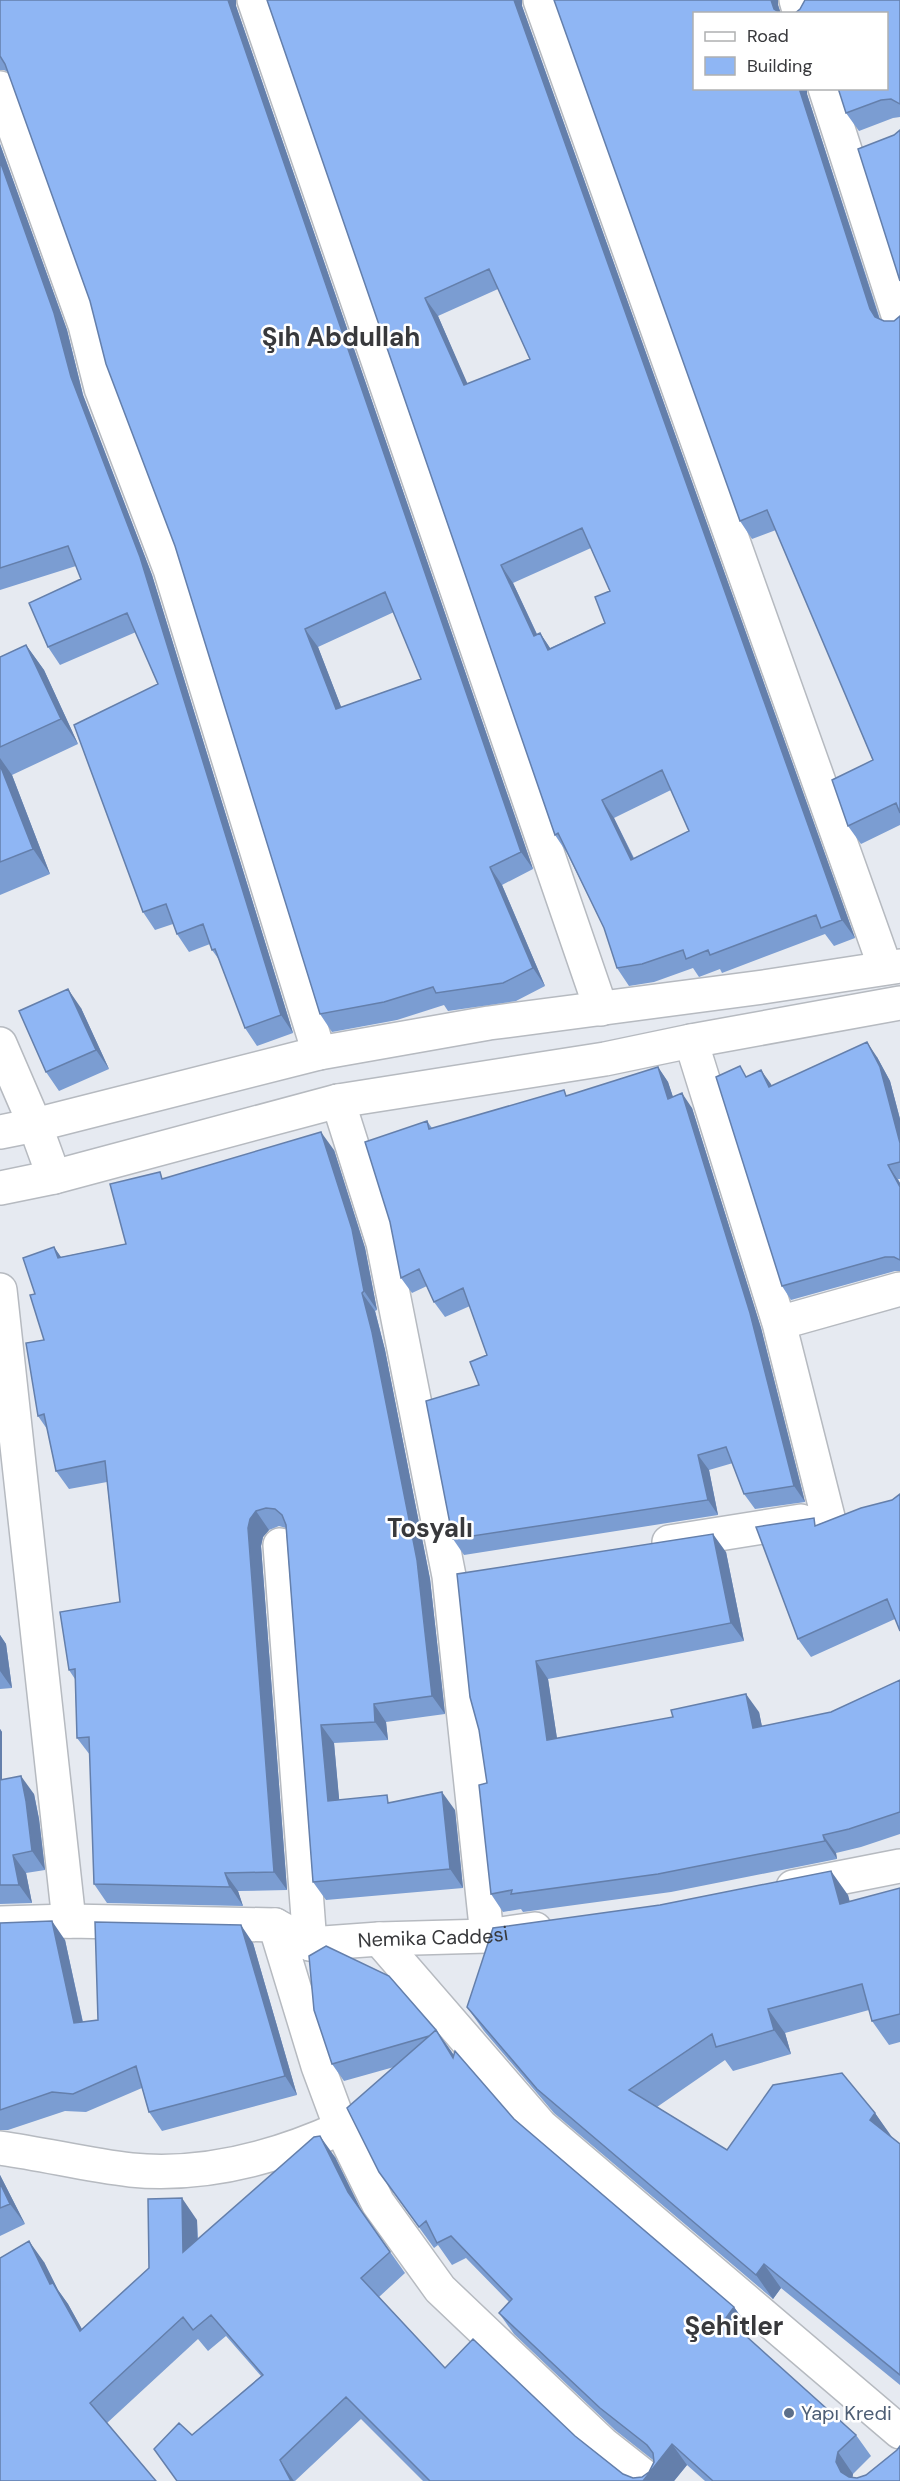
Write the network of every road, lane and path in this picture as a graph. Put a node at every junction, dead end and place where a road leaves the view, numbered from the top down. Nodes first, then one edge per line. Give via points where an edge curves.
1 (254, 0) edge
2 (540, 0) edge
3 (0, 88) edge
4 (826, 90) edge
5 (879, 143) edge
6 (847, 156) junction
7 (900, 321) edge
8 (892, 967) edge
9 (900, 1004) edge
10 (601, 1009) junction
11 (691, 1041) junction
12 (0, 1044) edge
13 (319, 1053) junction
14 (338, 1101) junction
15 (35, 1125) junction
16 (0, 1132) edge
17 (54, 1177) junction
18 (0, 1188) edge
19 (900, 1289) edge
20 (0, 1290) edge
21 (779, 1323) junction
22 (280, 1545) dead end
23 (638, 1546) edge
24 (484, 1571) edge
25 (449, 1576) junction
26 (900, 1866) edge
27 (765, 1892) edge
28 (69, 1921) junction
29 (0, 1923) edge
30 (569, 1924) edge
31 (275, 1925) junction
32 (486, 1936) junction
33 (379, 1939) junction
34 (310, 1944) junction
35 (341, 2128) junction
36 (0, 2148) edge
37 (900, 2432) edge
38 (650, 2481) edge

1 - 10 street
2 - 8 street
3 - 13 street via 85,325 101,388 171,569
4 - 6 street
5 - 6 street
6 - 7 street
8 - 10 street
9 - 11 street
10 - 13 street via 489,1023
11 - 14 street via 605,1059
11 - 21 street
12 - 15 street
13 - 15 street
14 - 17 street
14 - 25 street via 383,1243
15 - 16 street
15 - 17 street
17 - 18 street
19 - 21 street
20 - 28 street
21 - 23 street via 843,1513
22 - 34 street
24 - 25 street
25 - 32 street
26 - 27 street
28 - 29 street
28 - 31 street
30 - 32 street, Nemika Caddesi
31 - 34 street
31 - 35 street
32 - 33 street, Nemika Caddesi
33 - 34 street, Nemika Caddesi
33 - 37 street via 541,2126
35 - 36 street via 261,2159 170,2171 132,2170
35 - 38 street via 378,2203 440,2289 603,2444

